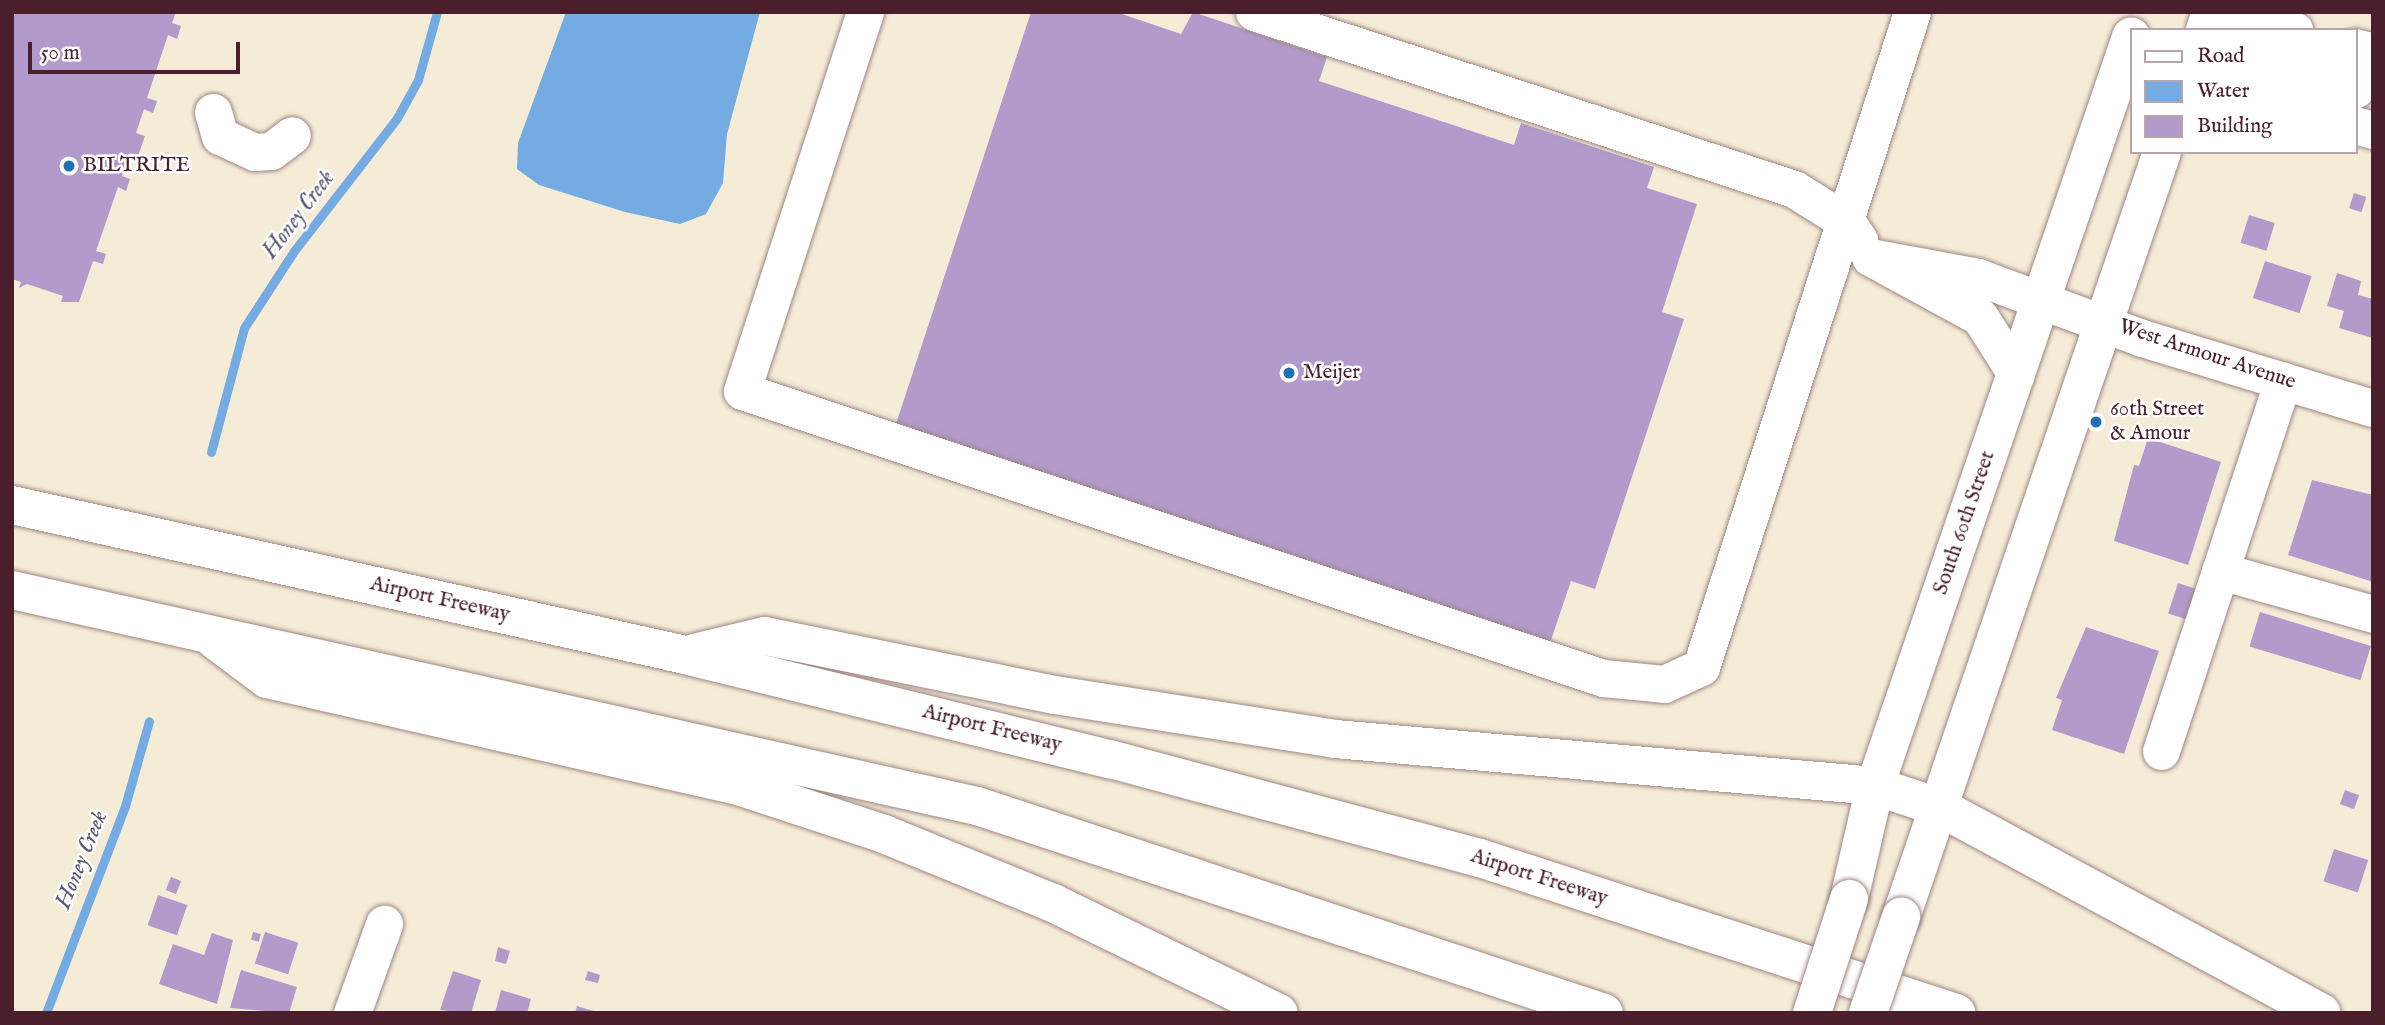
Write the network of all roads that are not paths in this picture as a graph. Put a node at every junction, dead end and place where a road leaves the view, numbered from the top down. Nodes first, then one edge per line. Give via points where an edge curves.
1 (865, 12) edge
2 (1254, 12) edge
3 (1912, 12) edge
4 (2234, 12) edge
5 (2287, 28) edge
6 (2130, 40) edge
7 (2365, 50) edge
8 (2357, 82) edge
9 (213, 112) dead end
10 (292, 135) dead end
11 (2161, 154) edge
12 (1847, 222) junction
13 (1870, 257) junction
14 (2042, 299) junction
15 (2104, 321) junction
16 (2016, 374) junction
17 (2283, 381) junction
18 (2373, 408) edge
19 (12, 505) edge
20 (2220, 571) junction
21 (12, 590) edge
22 (2373, 614) edge
23 (205, 633) junction
24 (685, 655) junction
25 (2161, 751) dead end
26 (1875, 786) junction
27 (1941, 808) junction
28 (384, 924) dead end
29 (352, 1013) edge
30 (1279, 1013) edge
31 (1604, 1013) edge
32 (1812, 1013) edge
33 (1868, 1013) edge
34 (1956, 1013) edge
35 (2321, 1013) edge

1 - 12 street via 742,391 1603,678 1664,684 1701,667
2 - 12 street via 1794,189
3 - 12 street
4 - 5 street
6 - 14 main road, South 60th Street
7 - 8 street
9 - 10 street via 220,136 255,152 271,151
11 - 15 main road
12 - 13 street
13 - 14 street, West Armour Avenue via 1978,277
13 - 16 street via 1979,317
14 - 15 street, West Armour Avenue
14 - 16 main road, South 60th Street
15 - 17 street, West Armour Avenue
15 - 27 main road
16 - 26 main road, South 60th Street
17 - 18 street, West Armour Avenue
17 - 20 street
19 - 24 main road, Airport Freeway
20 - 22 street
20 - 25 street
21 - 23 main road
23 - 30 main road via 267,679 738,786 884,834 1054,903
23 - 31 main road via 977,806
24 - 26 main road via 765,636 1055,695 1335,739
24 - 34 main road, Airport Freeway via 1480,858
26 - 27 main road
26 - 32 main road, South 60th Street, bridge via 1849,899
27 - 33 main road, bridge
27 - 35 main road
28 - 29 street

